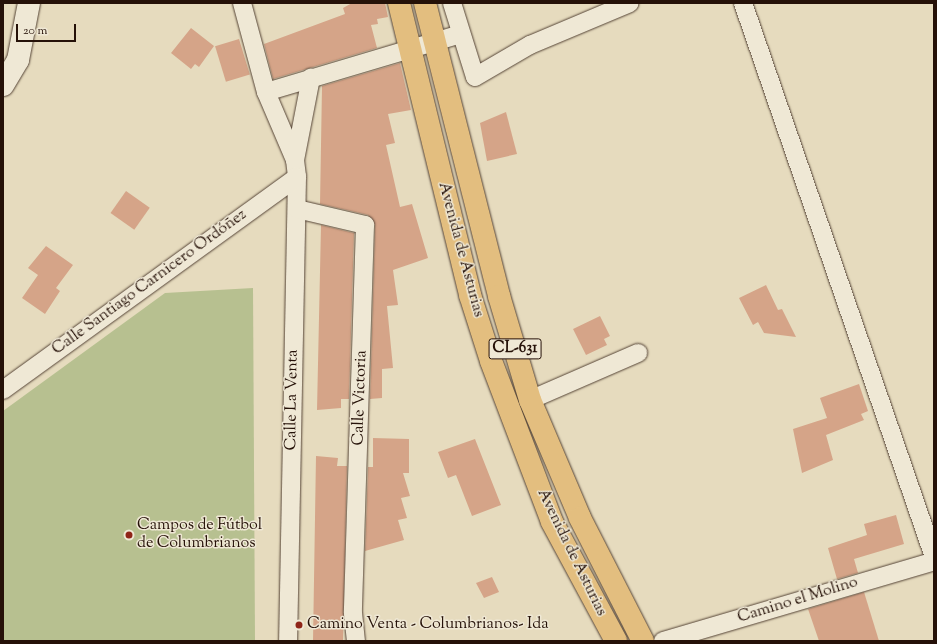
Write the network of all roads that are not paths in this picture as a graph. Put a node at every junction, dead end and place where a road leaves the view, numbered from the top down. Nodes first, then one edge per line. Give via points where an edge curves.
1 (29, 3) edge
2 (242, 3) edge
3 (399, 3) edge
4 (425, 3) edge
5 (452, 3) edge
6 (630, 3) edge
7 (743, 3) edge
8 (460, 34) junction
9 (433, 36) junction
10 (409, 47) junction
11 (311, 78) junction
12 (3, 85) edge
13 (266, 92) junction
14 (296, 168) junction
15 (296, 209) junction
16 (638, 353) dead end
17 (3, 390) edge
18 (530, 400) junction
19 (934, 557) edge
20 (934, 561) edge
21 (288, 641) edge
22 (356, 641) edge
23 (616, 641) edge
24 (643, 641) edge
25 (663, 641) edge

1 - 12 main road via 18,60
2 - 13 street, Calle La Venta
3 - 10 main road, Avenida de Asturias / CL-631
4 - 9 main road, Avenida de Asturias / CL-631
5 - 8 street
6 - 8 street via 530,45 475,77
7 - 19 street
8 - 9 street
9 - 10 street
9 - 18 main road, Avenida de Asturias / CL-631 via 498,296
10 - 11 street
10 - 23 main road, Avenida de Asturias / CL-631 via 470,294 506,406 552,522
11 - 13 street
11 - 14 street, Calle La Venta
13 - 14 street, Calle La Venta
14 - 15 street, Calle La Venta
14 - 17 street, Calle Santiago Carnicero Ordóñez
15 - 21 street, Calle La Venta
15 - 22 street, Calle Victoria via 366,225 353,612
16 - 18 street
18 - 24 main road, Avenida de Asturias / CL-631 via 580,518
20 - 25 street, Camino el Molino

